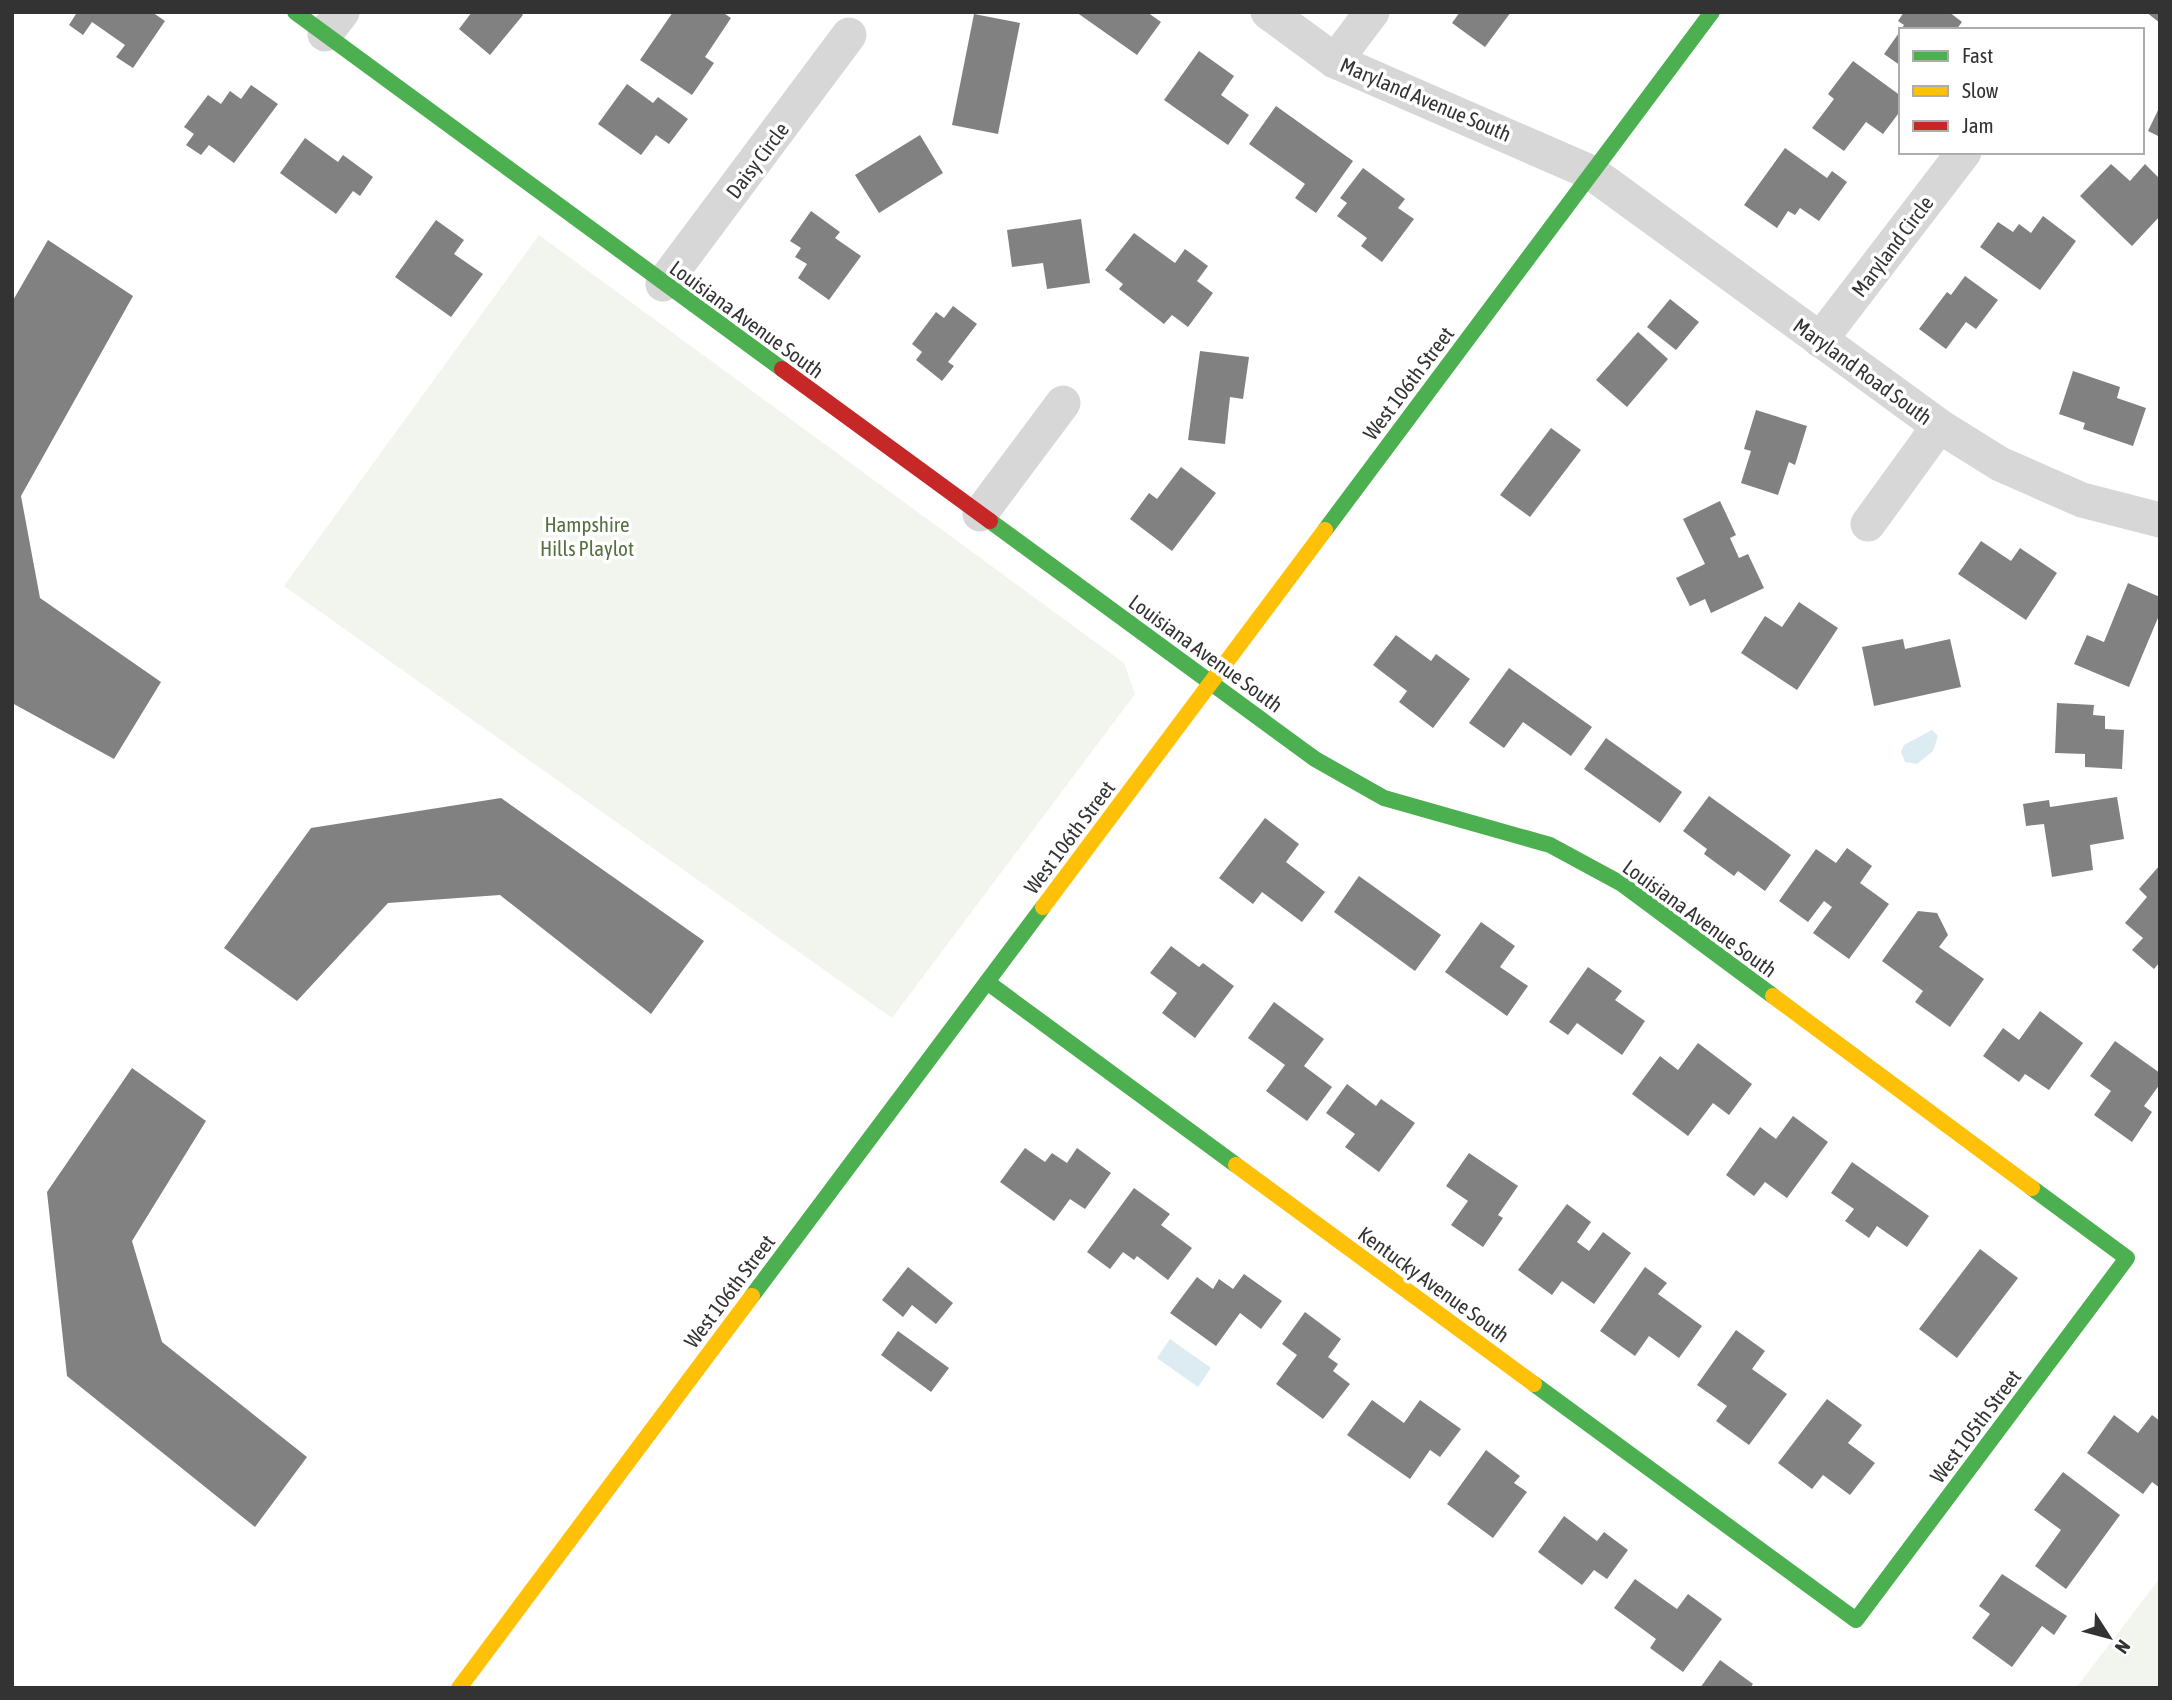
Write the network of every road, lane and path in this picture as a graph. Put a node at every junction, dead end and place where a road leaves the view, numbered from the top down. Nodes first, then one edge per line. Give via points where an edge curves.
1 (295, 12) edge
2 (1268, 12) edge
3 (1373, 12) edge
4 (1712, 12) edge
5 (333, 23) edge
6 (849, 35) dead end
7 (1335, 61) junction
8 (1962, 154) edge
9 (1592, 173) junction
10 (663, 284) junction
11 (1820, 340) junction
12 (1063, 403) dead end
13 (1939, 426) junction
14 (980, 514) junction
15 (2160, 520) edge
16 (1868, 524) dead end
17 (1211, 682) junction
18 (987, 982) junction
19 (2127, 1258) joint
20 (1856, 1620) joint
21 (459, 1688) edge

1 - 5 street, Louisiana Avenue South
2 - 7 street, Maryland Avenue South
3 - 7 street
4 - 9 street, West 106th Street
5 - 10 street, Louisiana Avenue South
6 - 10 street, Daisy Circle
7 - 9 street, Maryland Avenue South
8 - 11 street, Maryland Circle
9 - 11 street, Maryland Road South
9 - 17 street, West 106th Street
10 - 14 street, Louisiana Avenue South
11 - 13 street, Maryland Road South
12 - 14 street
13 - 15 street, Maryland Road South via 2000,464 2082,500
13 - 16 street
14 - 17 street, Louisiana Avenue South
17 - 18 street, West 106th Street
17 - 19 street, Louisiana Avenue South via 1315,759 1384,798 1549,845 1622,884
18 - 20 street, Kentucky Avenue South
18 - 21 street, West 106th Street
19 - 20 street, West 105th Street

